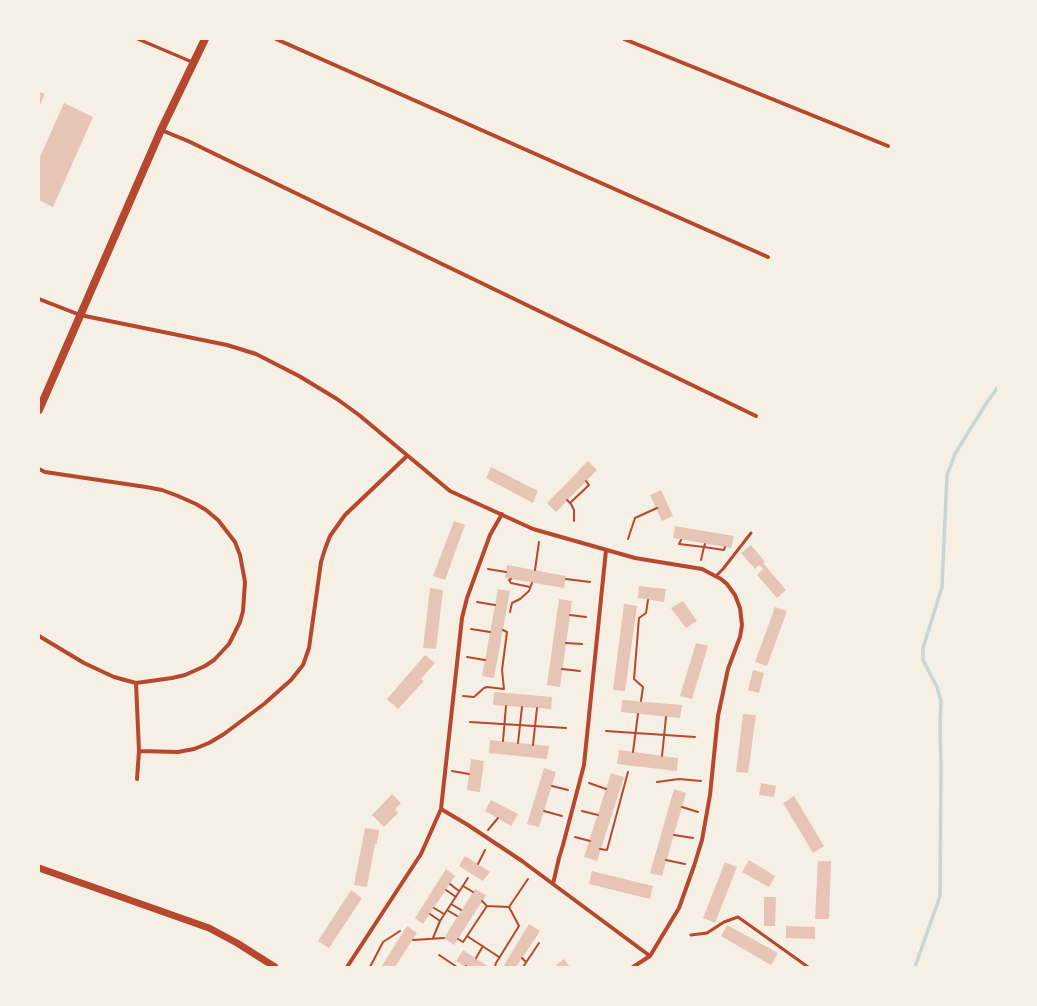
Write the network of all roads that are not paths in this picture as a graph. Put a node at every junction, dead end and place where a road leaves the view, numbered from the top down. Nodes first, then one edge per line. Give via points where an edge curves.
1 (138, 39) edge
2 (205, 39) edge
3 (276, 39) edge
4 (624, 39) edge
5 (194, 63) junction
6 (161, 130) junction
7 (888, 146) dead end
8 (768, 257) dead end
9 (39, 299) edge
10 (80, 315) junction
11 (39, 410) edge
12 (756, 416) dead end
13 (407, 456) junction
14 (39, 469) edge
15 (502, 514) junction
16 (751, 533) dead end
17 (606, 550) junction
18 (716, 576) junction
19 (39, 636) edge
20 (136, 682) junction
21 (139, 751) junction
22 (137, 779) dead end
23 (441, 809) junction
24 (39, 868) edge
25 (553, 884) junction
26 (691, 935) dead end
27 (650, 956) junction
28 (275, 967) edge
29 (347, 967) edge
30 (633, 967) edge
31 (808, 967) edge

1 - 5 lane
2 - 5 main road
3 - 8 street
4 - 7 street
5 - 6 main road
6 - 10 main road
6 - 12 street
9 - 10 street
10 - 11 main road
10 - 13 street via 227,345 256,354 337,399
13 - 15 street via 450,492
13 - 21 street via 345,515 330,536 321,562 309,648 302,665 291,680 264,704 209,743 178,752
14 - 20 street via 146,487 178,496 206,510 226,529 235,542 244,569 245,596 240,622 228,644 214,660 194,672 172,678
15 - 17 street via 533,529
15 - 23 street via 490,535 462,618
16 - 18 lane
17 - 18 street via 635,558 702,569
17 - 25 street via 584,765
18 - 27 street via 727,584 738,601 742,625 740,637 728,669 718,716 710,795 702,840 679,908
19 - 20 street via 107,674
20 - 21 street
21 - 22 street
23 - 25 street
23 - 29 street via 422,854
24 - 28 street via 209,928
25 - 27 street
26 - 31 lane via 707,933 738,917
27 - 30 street

